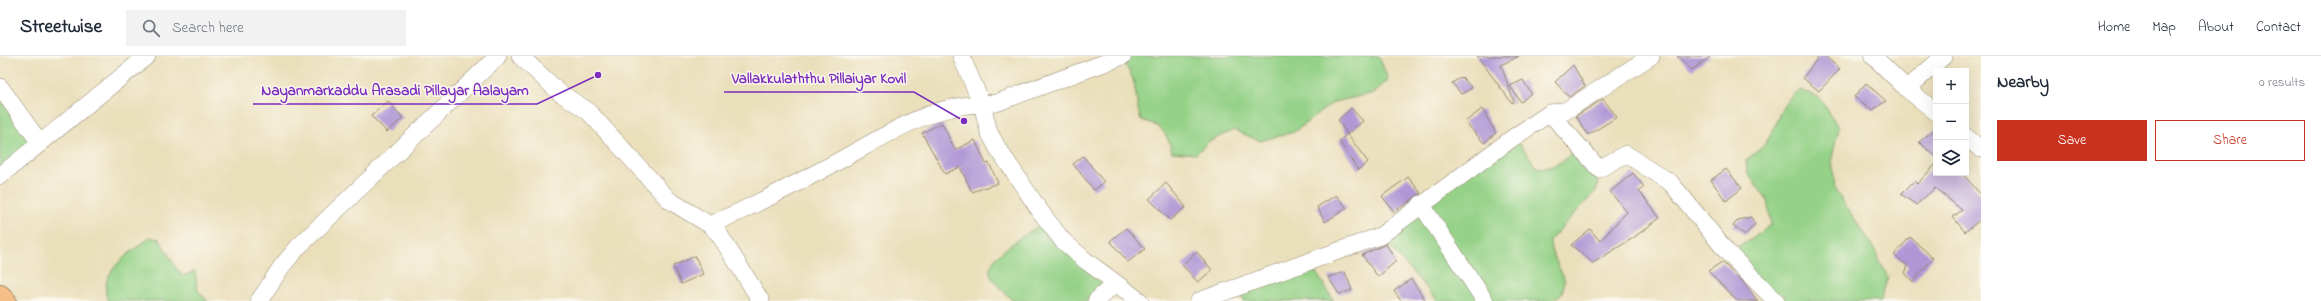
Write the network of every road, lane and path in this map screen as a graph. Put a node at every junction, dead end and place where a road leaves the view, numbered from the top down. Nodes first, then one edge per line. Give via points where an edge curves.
1 (147, 56) edge
2 (498, 56) edge
3 (520, 56) edge
4 (961, 56) edge
5 (1123, 56) edge
6 (1651, 56) edge
7 (1873, 56) edge
8 (1944, 56) edge
9 (1095, 61) edge
10 (0, 87) edge
11 (1907, 89) junction
12 (982, 104) junction
13 (1933, 110) edge
14 (1550, 113) junction
15 (1969, 139) edge
16 (40, 143) junction
17 (1981, 149) edge
18 (0, 176) edge
19 (1421, 204) junction
20 (710, 225) junction
21 (1115, 283) junction
22 (0, 296) edge
23 (5, 301) edge
24 (259, 301) edge
25 (761, 301) edge
26 (1096, 301) edge
27 (1140, 301) edge
28 (1199, 301) edge
29 (1485, 301) edge
30 (1776, 301) edge

1 - 16 street
2 - 24 street via 298,247
3 - 20 street via 560,93 588,112 669,200
4 - 12 street
5 - 9 street
6 - 14 street via 1567,110
7 - 11 street
8 - 11 street
9 - 12 street via 996,103
10 - 16 street
11 - 13 street
12 - 20 street via 954,106 915,119 764,201
12 - 21 street via 989,132 997,147 1040,211 1062,240
14 - 19 street
14 - 30 street via 1599,169 1626,154 1671,183 1727,252
15 - 17 street
16 - 18 street
19 - 28 street via 1380,236
19 - 29 street
20 - 25 street via 719,234
21 - 26 street
21 - 27 street
22 - 23 main road

